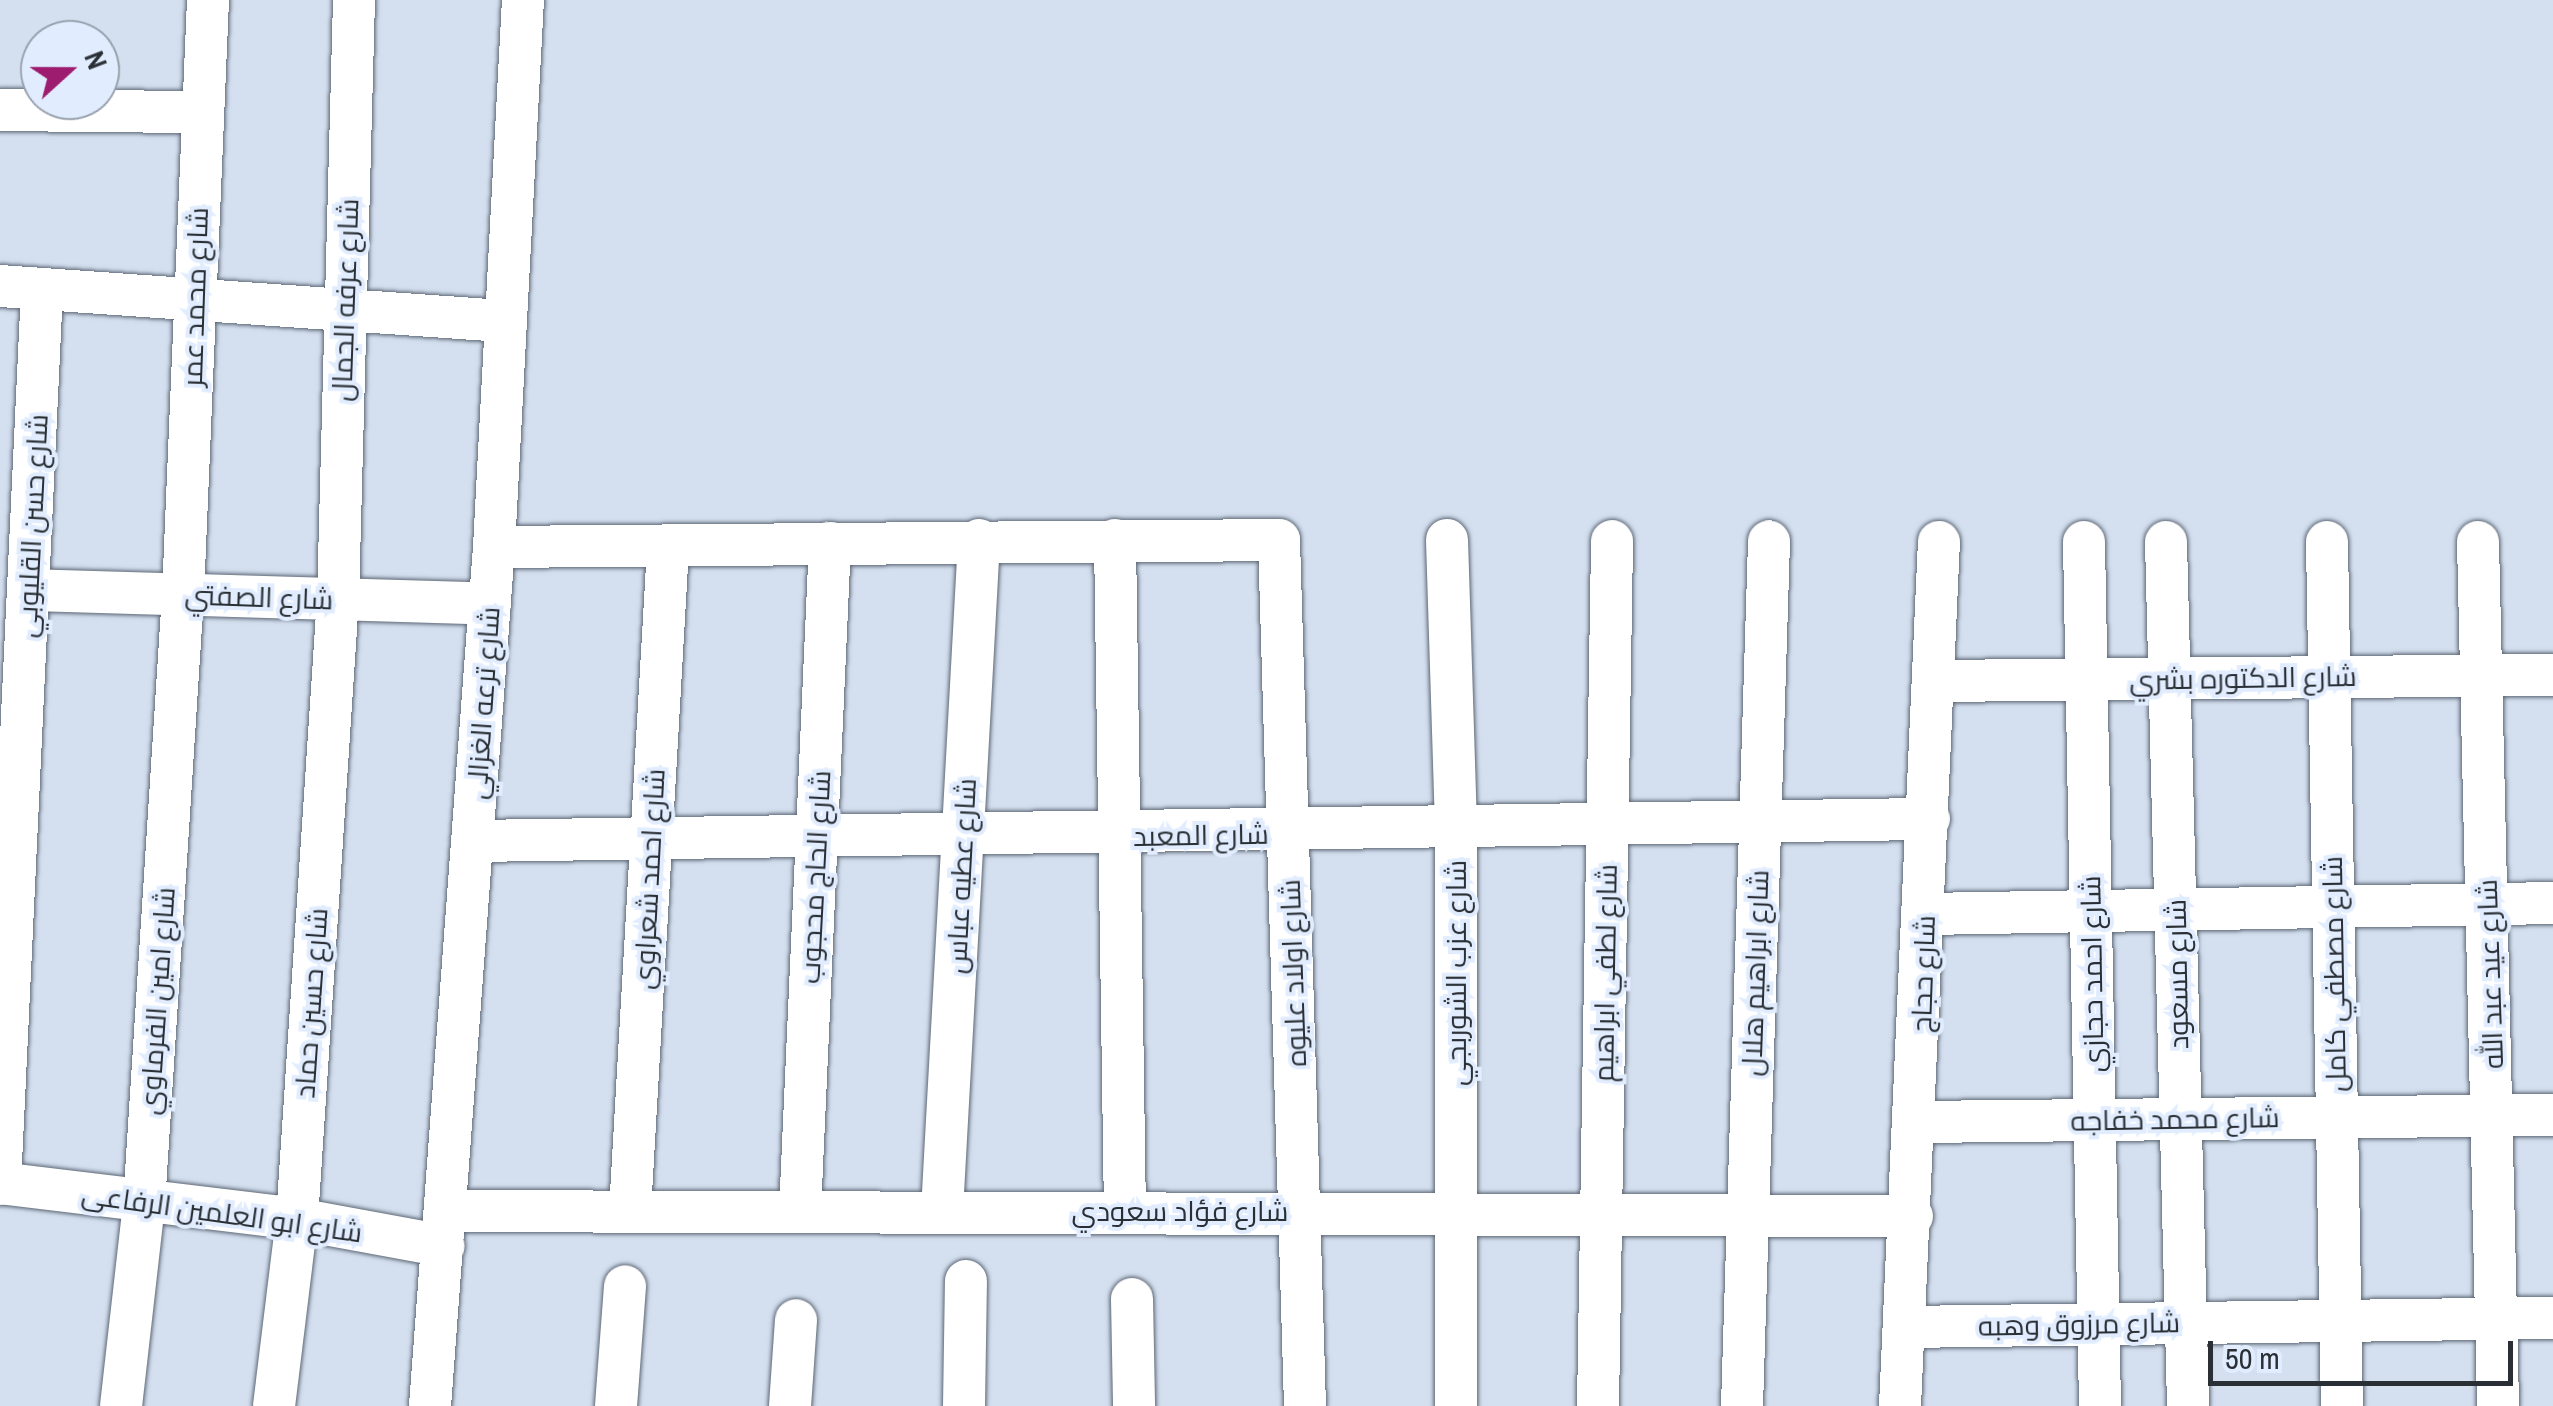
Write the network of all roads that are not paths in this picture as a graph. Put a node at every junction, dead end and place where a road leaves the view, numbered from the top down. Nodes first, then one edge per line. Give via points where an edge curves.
1 (208, 0) edge
2 (354, 0) edge
3 (523, 0) edge
4 (0, 110) edge
5 (203, 112) junction
6 (0, 286) edge
7 (42, 289) junction
8 (195, 300) junction
9 (345, 310) junction
10 (502, 321) junction
11 (979, 540) junction
12 (1115, 540) junction
13 (1447, 540) dead end
14 (1612, 541) dead end
15 (1770, 541) dead end
16 (1938, 542) dead end
17 (2084, 542) dead end
18 (2166, 542) dead end
19 (2327, 542) dead end
20 (2478, 542) dead end
21 (830, 544) junction
22 (494, 547) junction
23 (668, 547) junction
24 (29, 590) junction
25 (182, 594) junction
26 (338, 599) junction
27 (490, 604) junction
28 (2553, 675) edge
29 (2480, 676) junction
30 (2330, 677) junction
31 (2170, 679) junction
32 (2086, 680) junction
33 (1934, 681) junction
34 (1929, 820) junction
35 (1760, 822) junction
36 (1607, 824) junction
37 (1456, 827) junction
38 (1290, 834) junction
39 (1118, 836) junction
40 (963, 838) junction
41 (652, 839) junction
42 (474, 841) junction
43 (816, 841) junction
44 (2553, 903) edge
45 (2489, 904) junction
46 (2334, 907) junction
47 (2175, 909) junction
48 (2090, 911) junction
49 (1926, 914) junction
50 (2553, 1115) edge
51 (2494, 1116) junction
52 (2337, 1117) junction
53 (2180, 1119) junction
54 (2094, 1120) junction
55 (1918, 1122) junction
56 (0, 1183) edge
57 (144, 1204) junction
58 (630, 1211) junction
59 (800, 1211) junction
60 (942, 1211) junction
61 (1125, 1211) junction
62 (1300, 1211) junction
63 (1456, 1211) junction
64 (1601, 1211) junction
65 (1746, 1214) junction
66 (1912, 1216) junction
67 (297, 1220) junction
68 (446, 1229) junction
69 (966, 1281) dead end
70 (625, 1286) dead end
71 (1132, 1299) dead end
72 (2553, 1318) edge
73 (2497, 1319) junction
74 (796, 1320) dead end
75 (2340, 1321) junction
76 (2186, 1323) junction
77 (2098, 1324) junction
78 (1905, 1326) junction
79 (120, 1406) edge
80 (274, 1406) edge
81 (430, 1406) edge
82 (616, 1406) edge
83 (790, 1406) edge
84 (964, 1406) edge
85 (1134, 1406) edge
86 (1305, 1406) edge
87 (1456, 1406) edge
88 (1598, 1406) edge
89 (1742, 1406) edge
90 (1900, 1406) edge
91 (2100, 1406) edge
92 (2188, 1406) edge
93 (2342, 1406) edge
94 (2498, 1406) edge

1 - 5 street, شارع محمد عمر
2 - 9 street, شارع عرفه الجمال
3 - 10 street, شارع ترعه الغزالي
4 - 5 street
5 - 8 street, شارع محمد عمر
6 - 7 street
7 - 8 street
7 - 24 street, شارع حسن القليوبي
8 - 9 street
8 - 25 street, شارع محمد عمر
9 - 10 street
9 - 26 street, شارع عرفه الجمال
10 - 22 street, شارع ترعه الغزالي
11 - 12 street
11 - 21 street
11 - 40 street, شارع عطيه عباس
12 - 38 street, شارع اولاد عليوه via 1279,540
12 - 39 street
13 - 37 street, شارع عزب الشوربجي
14 - 36 street, شارع لطفي ابراهيم
15 - 35 street, شارع ابراهيم هلال
16 - 33 street, شارع حجاج
17 - 32 street, شارع احمد حجازي
18 - 31 street, شارع مسعود
19 - 30 street, شارع مصطفي كامل
20 - 29 street, شارع عيد عبد الله
21 - 23 street
21 - 43 street, شارع الحاج محجوب
22 - 23 street
22 - 27 street, شارع ترعه الغزالي
23 - 41 street, شارع احمد شعراوي
24 - 25 street, شارع الصفتي
24 - 56 street, شارع حسن القليوبي
25 - 26 street, شارع الصفتي
25 - 57 street, شارع امين الفرماوي
26 - 27 street, شارع الصفتي
26 - 67 street, شارع حسين حماد
27 - 42 street, شارع ترعه الغزالي
28 - 29 street, شارع الدكتوره بشري
29 - 30 street, شارع الدكتوره بشري
29 - 45 street, شارع عيد عبد الله
30 - 31 street, شارع الدكتوره بشري
30 - 46 street, شارع مصطفي كامل
31 - 32 street, شارع الدكتوره بشري
31 - 47 street, شارع مسعود
32 - 33 street, شارع الدكتوره بشري
32 - 48 street, شارع احمد حجازي
33 - 34 street, شارع حجاج
34 - 35 street, شارع المعبد
34 - 49 street, شارع حجاج
35 - 36 street, شارع المعبد
35 - 65 street, شارع ابراهيم هلال
36 - 37 street, شارع المعبد
36 - 64 street, شارع لطفي ابراهيم
37 - 38 street, شارع المعبد
37 - 63 street, شارع عزب الشوربجي
38 - 39 street, شارع المعبد
38 - 62 street, شارع اولاد عليوه
39 - 40 street, شارع المعبد
39 - 61 street
40 - 43 street, شارع المعبد
40 - 60 street, شارع عطيه عباس
41 - 42 street, شارع المعبد
41 - 43 street, شارع المعبد
41 - 58 street, شارع احمد شعراوي
42 - 68 street, شارع ترعه الغزالي
43 - 59 street, شارع الحاج محجوب
44 - 45 street
45 - 46 street
45 - 51 street, شارع عيد عبد الله
46 - 47 street
46 - 52 street, شارع مصطفي كامل
47 - 48 street
47 - 53 street, شارع مسعود
48 - 49 street
48 - 54 street, شارع احمد حجازي
49 - 55 street, شارع حجاج
50 - 51 street, شارع محمد خفاجه
51 - 52 street, شارع محمد خفاجه
51 - 73 street, شارع عيد عبد الله
52 - 53 street, شارع محمد خفاجه
52 - 75 street, شارع مصطفي كامل
53 - 54 street, شارع محمد خفاجه
53 - 76 street, شارع مسعود
54 - 55 street, شارع محمد خفاجه
54 - 77 street, شارع احمد حجازي
55 - 66 street, شارع حجاج
56 - 57 street, شارع ابو العلمين الرفاعى
57 - 67 street, شارع ابو العلمين الرفاعى
57 - 79 street, شارع امين الفرماوي
58 - 59 street, شارع فؤاد سعودي
58 - 68 street, شارع فؤاد سعودي
59 - 60 street, شارع فؤاد سعودي
60 - 61 street, شارع فؤاد سعودي
61 - 62 street, شارع فؤاد سعودي
62 - 63 street, شارع فؤاد سعودي
62 - 86 street, شارع اولاد عليوه
63 - 64 street, شارع فؤاد سعودي
63 - 87 street, شارع عزب الشوربجي
64 - 65 street, شارع فؤاد سعودي
64 - 88 street, شارع لطفي ابراهيم
65 - 66 street, شارع فؤاد سعودي
65 - 89 street, شارع ابراهيم هلال
66 - 78 street, شارع حجاج
67 - 68 street, شارع ابو العلمين الرفاعى
67 - 80 street, شارع حسين حماد
68 - 81 street, شارع ترعه الغزالي
69 - 84 street
70 - 82 street
71 - 85 street
72 - 73 street, شارع مرزوق وهبه
73 - 75 street, شارع مرزوق وهبه
73 - 94 street, شارع عيد عبد الله
74 - 83 street
75 - 76 street, شارع مرزوق وهبه
75 - 93 street, شارع مصطفي كامل
76 - 77 street, شارع مرزوق وهبه
76 - 92 street, شارع مسعود
77 - 78 street, شارع مرزوق وهبه
77 - 91 street, شارع احمد حجازي
78 - 90 street, شارع حجاج

